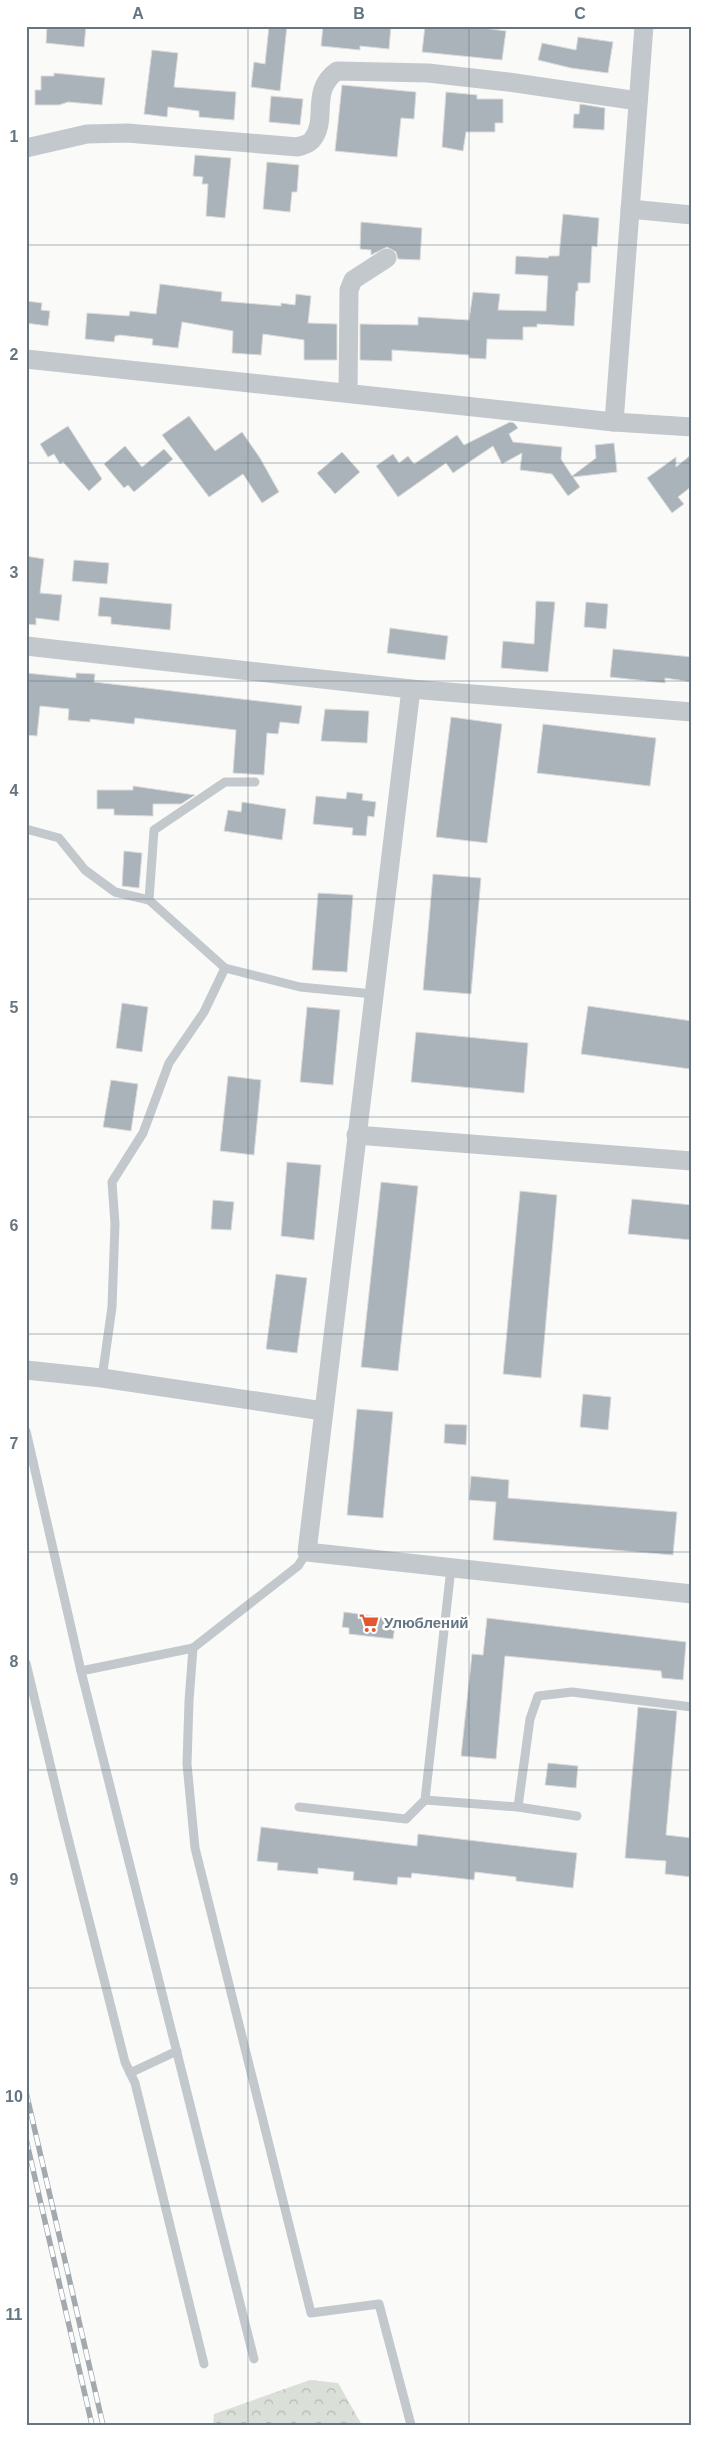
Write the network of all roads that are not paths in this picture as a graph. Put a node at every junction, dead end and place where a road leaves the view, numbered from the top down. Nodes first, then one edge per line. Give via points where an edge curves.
1 (644, 26) edge
2 (638, 101) junction
3 (26, 148) edge
4 (630, 209) junction
5 (692, 214) edge
6 (388, 258) dead end
7 (26, 359) edge
8 (348, 393) junction
9 (614, 422) junction
10 (692, 427) edge
11 (26, 646) edge
12 (411, 689) junction
13 (692, 712) edge
14 (255, 782) dead end
15 (26, 829) edge
16 (149, 900) junction
17 (225, 968) junction
18 (373, 994) junction
19 (356, 1135) junction
20 (692, 1161) edge
21 (26, 1370) edge
22 (102, 1378) junction
23 (323, 1411) junction
24 (26, 1431) edge
25 (307, 1552) junction
26 (451, 1568) junction
27 (692, 1594) edge
28 (194, 1648) junction
29 (26, 1663) edge
30 (81, 1671) junction
31 (692, 1707) edge
32 (425, 1800) junction
33 (518, 1807) junction
34 (299, 1808) dead end
35 (577, 1816) dead end
36 (177, 2052) junction
37 (130, 2073) junction
38 (254, 2359) dead end
39 (204, 2364) dead end
40 (411, 2425) edge

1 - 2 street
2 - 3 street via 436,74 337,71 326,79 322,90 316,134 311,142 298,147 127,133 87,134
2 - 4 street
4 - 5 street
4 - 9 street
6 - 8 street via 353,280 350,290
7 - 8 street
8 - 9 street
9 - 10 street
11 - 12 street
12 - 13 street
12 - 18 street
14 - 16 lane via 225,782 154,830
15 - 16 lane via 59,838 85,870 114,892
16 - 17 lane
17 - 18 lane via 300,987
17 - 22 lane via 204,1012 169,1062 143,1133 112,1182 115,1224 112,1308
18 - 19 street
19 - 20 street
19 - 23 street
21 - 22 street
22 - 23 street
23 - 25 street
24 - 30 lane
25 - 26 street
25 - 28 lane via 298,1566
26 - 27 street
26 - 32 lane
28 - 30 lane
28 - 40 lane via 187,1764 195,1848 311,2313 380,2304
29 - 37 lane via 124,2062
30 - 36 lane
31 - 33 lane via 572,1692 538,1696 530,1719
32 - 33 lane
32 - 34 lane via 406,1819
33 - 35 lane
36 - 37 lane
36 - 38 lane
37 - 39 lane via 140,2101

